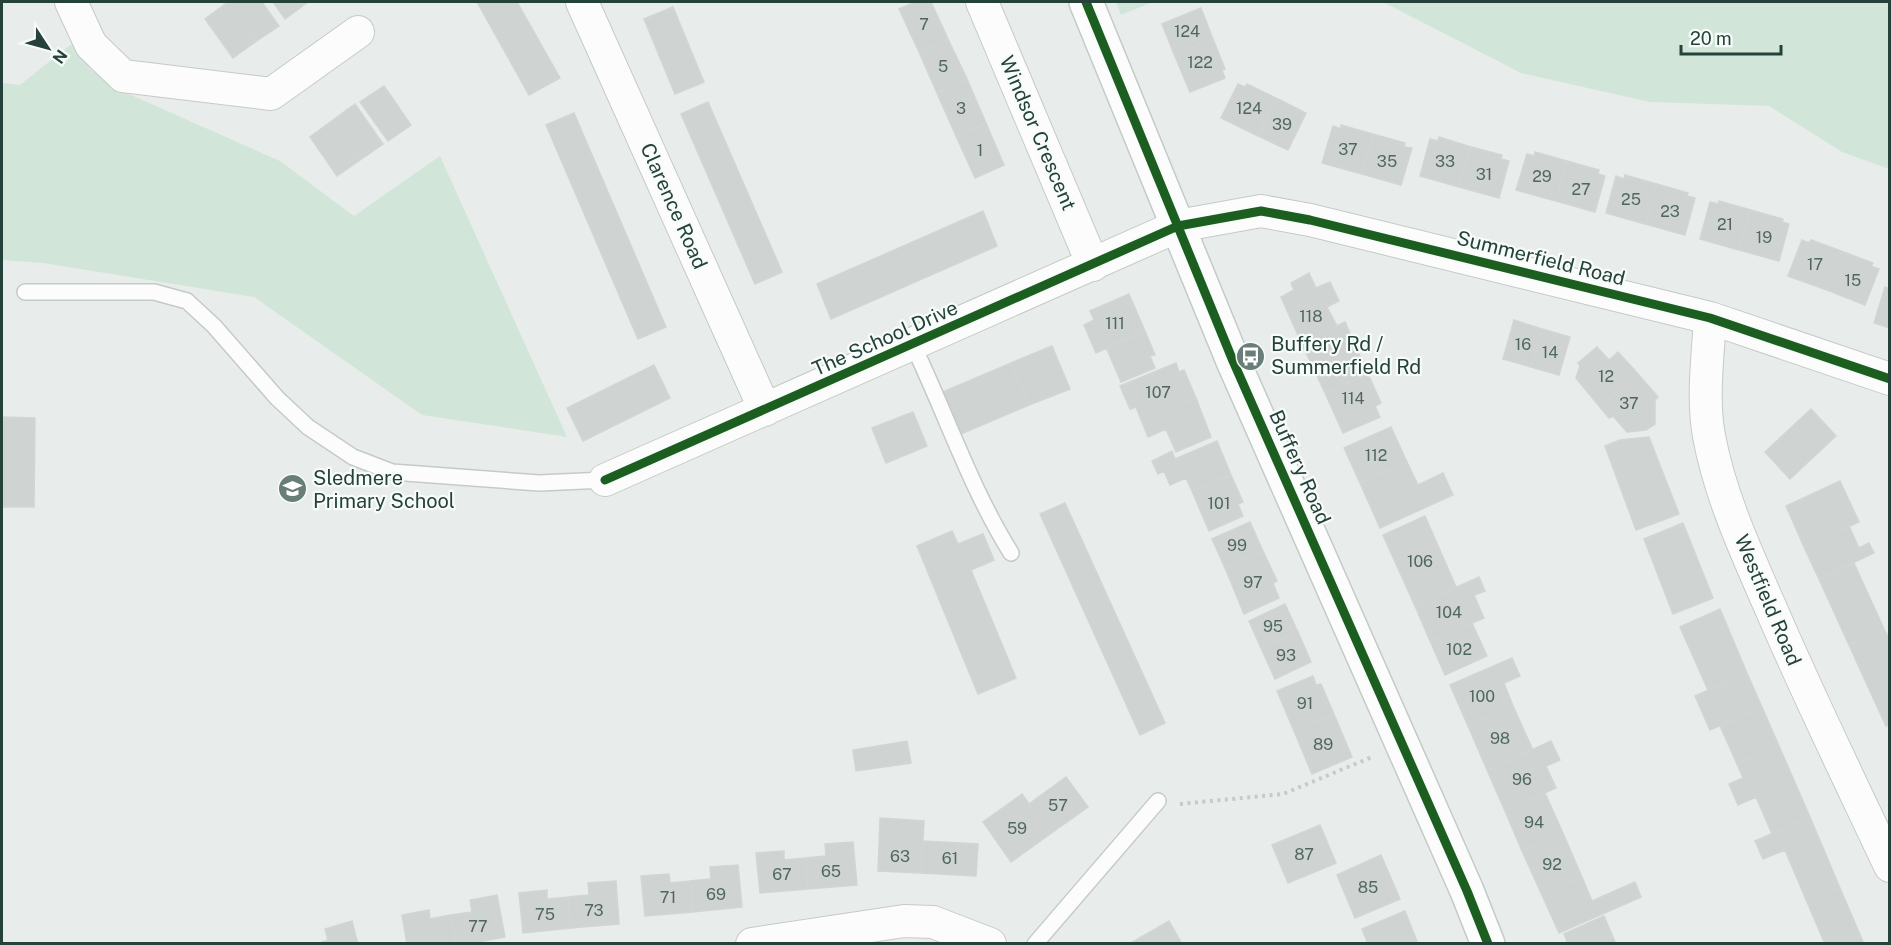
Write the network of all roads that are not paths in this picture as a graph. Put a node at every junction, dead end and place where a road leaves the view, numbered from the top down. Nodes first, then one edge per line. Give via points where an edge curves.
1 (71, 2) edge
2 (582, 2) edge
3 (982, 2) edge
4 (1086, 2) edge
5 (358, 32) dead end
6 (1178, 226) junction
7 (1093, 265) junction
8 (25, 292) dead end
9 (1710, 318) junction
10 (912, 345) junction
11 (1890, 379) edge
12 (765, 411) junction
13 (605, 480) joint
14 (1011, 553) dead end
15 (1154, 805) road end
16 (1890, 866) edge
17 (752, 944) edge
18 (990, 944) edge
19 (1035, 944) edge
20 (1488, 944) edge

1 - 5 street via 91,45 123,76 271,94
2 - 12 street, Clarence Road
3 - 7 street, Windsor Crescent
4 - 6 street, Buffery Road
6 - 7 street, The School Drive
6 - 9 street, Summerfield Road via 1261,211
6 - 20 street, Buffery Road
7 - 10 street, The School Drive
8 - 13 lane via 154,292 187,301 308,427 353,457 392,472 539,483
9 - 11 street, Summerfield Road
9 - 16 street, Westfield Road via 1706,399 1708,434 1718,474 1791,655
10 - 12 street, The School Drive
10 - 14 lane via 992,522
12 - 13 street, The School Drive
15 - 19 lane
17 - 18 street via 904,921 933,922

